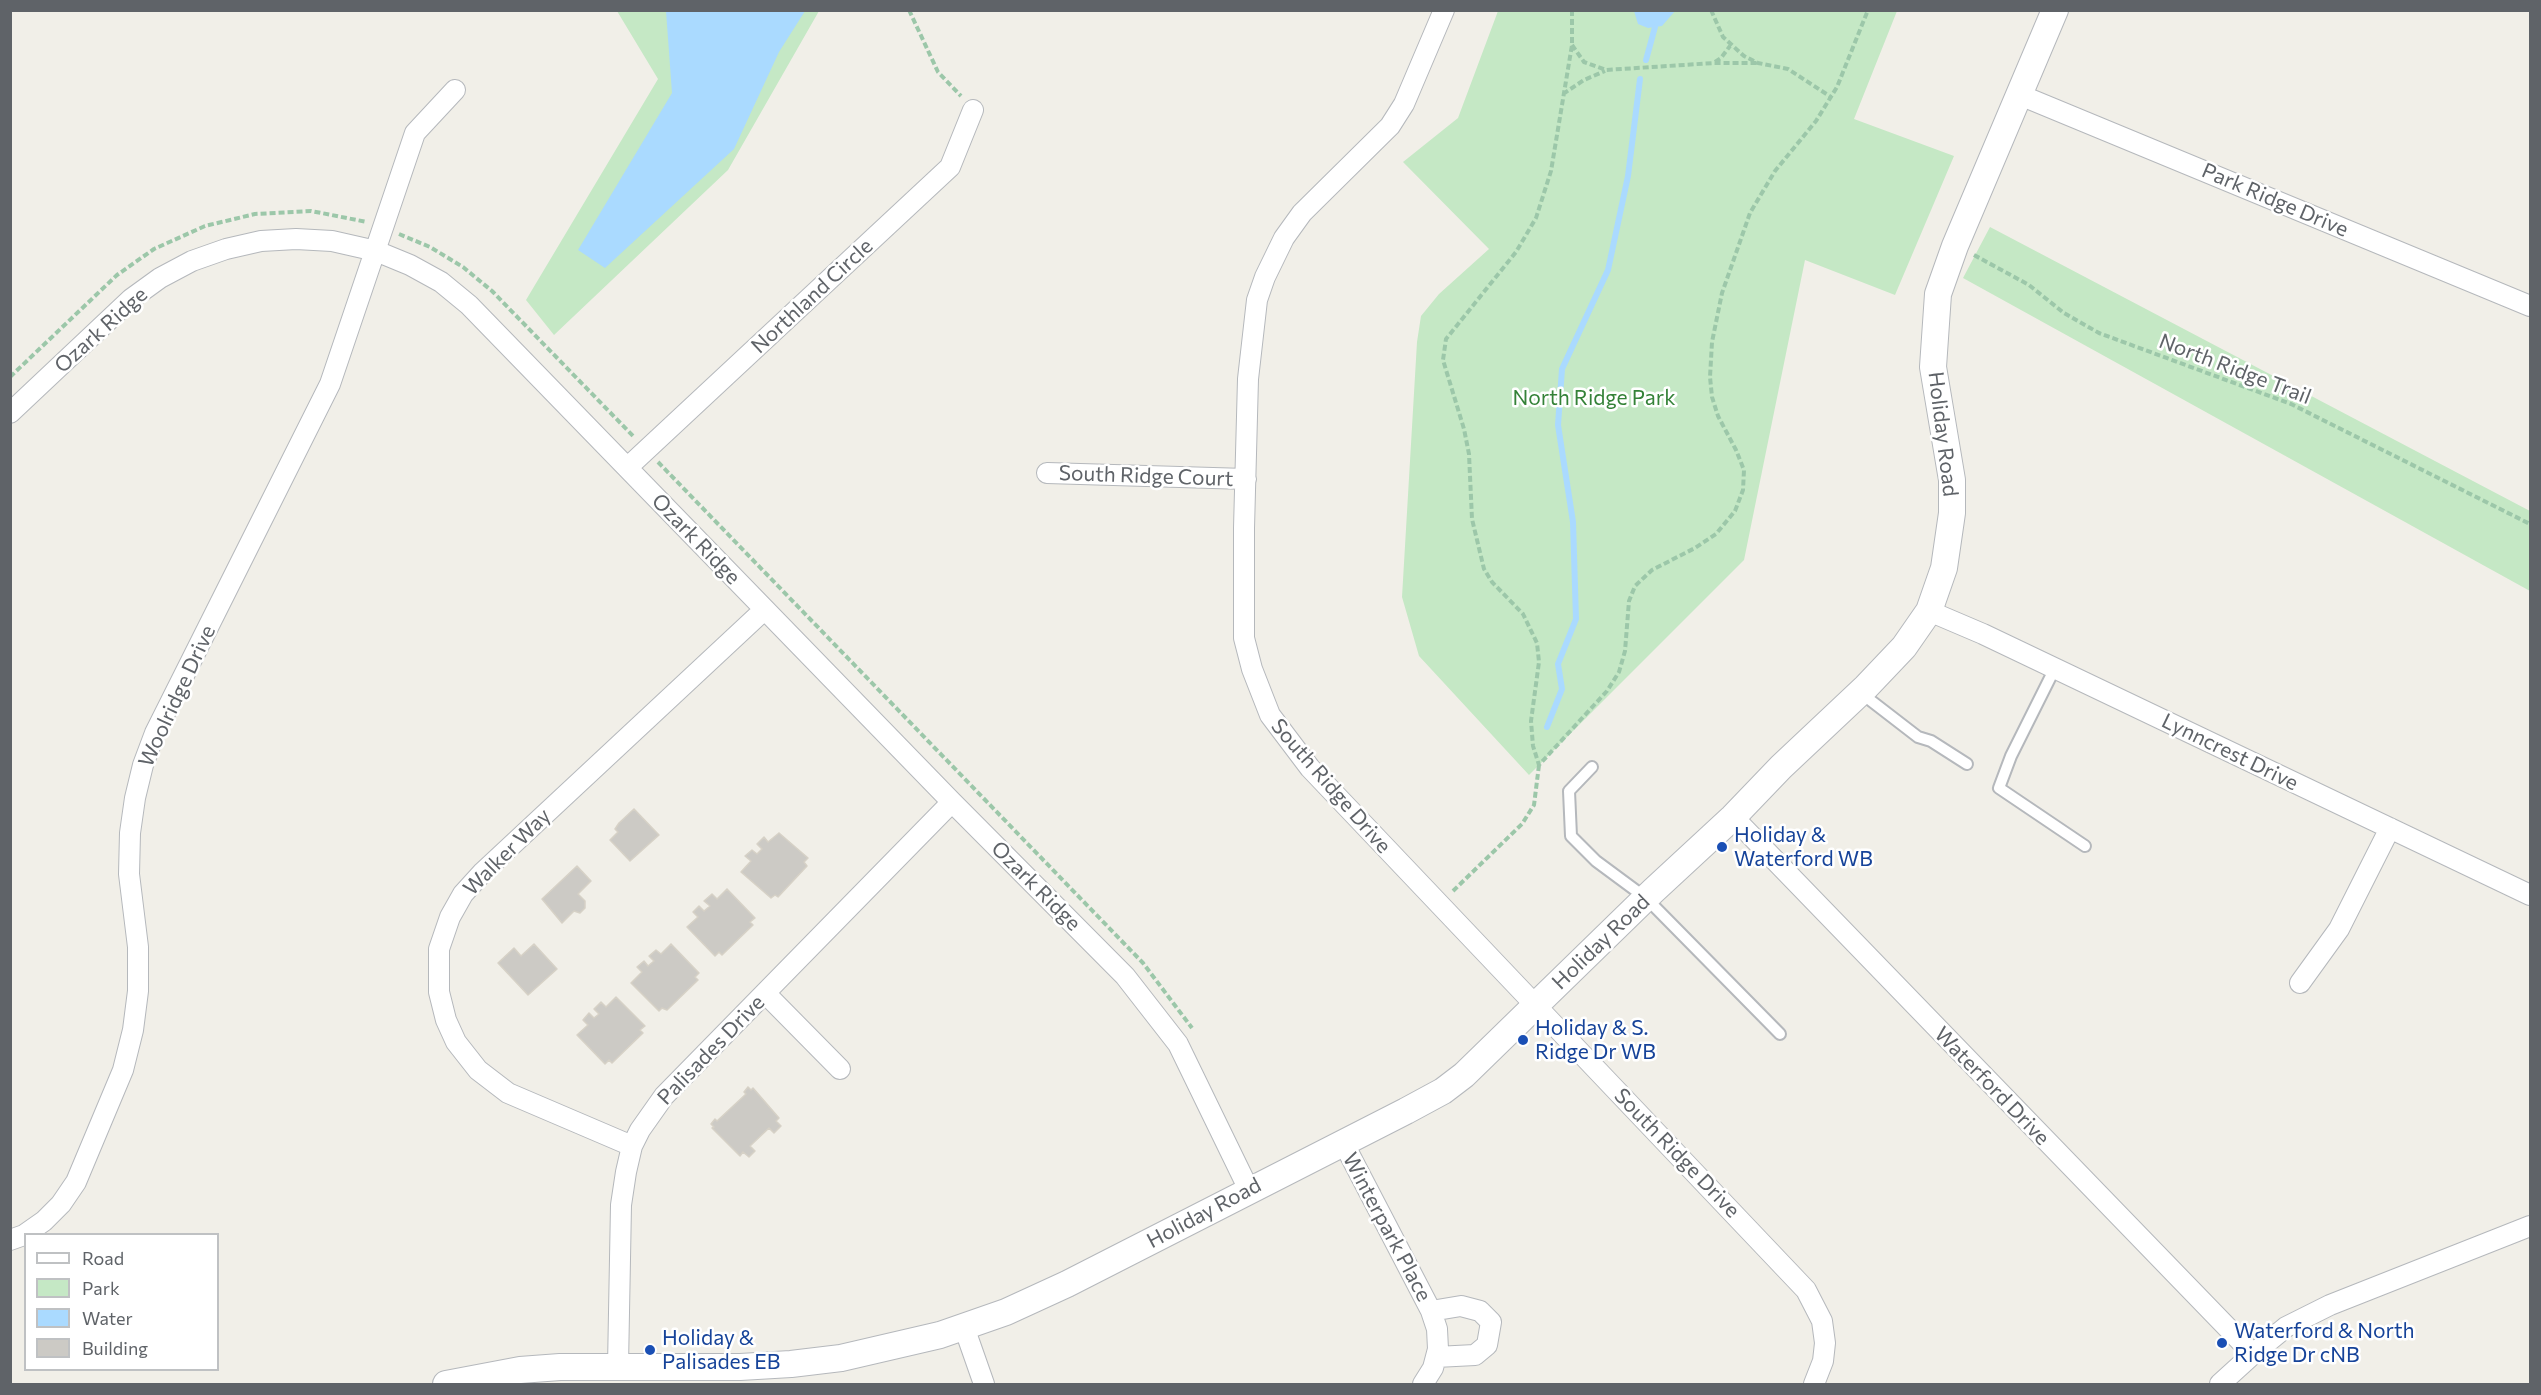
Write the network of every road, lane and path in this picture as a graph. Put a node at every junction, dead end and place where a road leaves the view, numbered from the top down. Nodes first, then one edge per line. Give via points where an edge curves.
1 (909, 10) edge
2 (1444, 10) edge
3 (1572, 10) edge
4 (1711, 10) edge
5 (1868, 10) edge
6 (2055, 10) edge
7 (1572, 45) junction
8 (1730, 46) junction
9 (1714, 63) junction
10 (1758, 63) junction
11 (1606, 70) junction
12 (455, 90) dead end
13 (1563, 94) junction
14 (2020, 95) junction
15 (1831, 97) junction
16 (973, 110) joint
17 (1955, 246) junction
18 (430, 247) dead end
19 (154, 249) dead end
20 (376, 251) junction
21 (2530, 306) edge
22 (10, 377) edge
23 (10, 413) edge
24 (647, 451) junction
25 (628, 467) junction
26 (1047, 473) dead end
27 (1246, 479) junction
28 (2530, 524) edge
29 (764, 610) junction
30 (1929, 610) junction
31 (2055, 668) junction
32 (1860, 693) junction
33 (1967, 764) dead end
34 (1539, 765) junction
35 (1592, 767) dead end
36 (952, 802) junction
37 (1733, 817) junction
38 (2390, 828) junction
39 (2085, 846) dead end
40 (2530, 895) edge
41 (1646, 897) junction
42 (1438, 905) junction
43 (2300, 983) dead end
44 (765, 993) junction
45 (1535, 1006) junction
46 (1194, 1032) dead end
47 (1780, 1034) dead end
48 (840, 1069) dead end
49 (1343, 1143) junction
50 (632, 1146) junction
51 (1249, 1190) junction
52 (2530, 1226) edge
53 (10, 1240) edge
54 (1431, 1311) junction
55 (964, 1327) junction
56 (2253, 1354) junction
57 (1436, 1358) junction
58 (618, 1366) junction
59 (741, 1376) edge
60 (446, 1384) edge
61 (984, 1384) edge
62 (1424, 1384) edge
63 (1814, 1384) edge
64 (2220, 1384) edge

1 - 16 path via 938,72
2 - 27 street, South Ridge Drive via 1404,104 1390,126 1302,213 1284,238 1265,277 1253,322
3 - 7 path
4 - 8 path
5 - 15 path
6 - 14 street, Holiday Road
7 - 11 path via 1584,62
7 - 13 path
8 - 9 path
8 - 10 path
9 - 10 path
9 - 11 path
10 - 15 path via 1788,69
11 - 13 path
12 - 20 street, Woolridge Drive via 415,133
13 - 34 path via 1551,171 1536,218 1516,252 1446,339 1443,360 1469,454 1472,519 1484,569 1523,614 1537,643 1539,662 1531,721
14 - 17 street, Holiday Road
14 - 21 street, Park Ridge Drive
15 - 34 path via 1760,194 1739,240 1722,293 1710,377 1718,416 1744,470 1743,490 1735,511 1716,534 1652,570 1635,586 1629,601 1625,651 1619,672 1607,691
16 - 24 street, Northland Circle via 950,167
17 - 28 path, North Ridge Trail via 2029,285 2064,313 2099,333 2291,404
17 - 30 street, Holiday Road via 1938,294 1933,340 1933,367 1952,480 1952,513 1944,568
18 - 24 path via 492,291
19 - 22 path via 117,275
20 - 23 street, Ozark Ridge via 332,241 296,239 261,241 192,261 131,299
20 - 25 street, Ozark Ridge via 441,282 469,305
20 - 53 street, Woolridge Drive via 330,384 155,733 143,765 133,811 129,874 138,947 138,991 123,1070 76,1182 44,1221
24 - 25 street, Northland Circle
24 - 46 path via 1143,963
25 - 29 street, Ozark Ridge
26 - 27 street, South Ridge Court
27 - 42 street, South Ridge Drive via 1244,638 1269,715 1310,768
29 - 36 street, Ozark Ridge
29 - 50 street, Walker Way via 483,872 463,894 450,917 440,949 439,992 446,1020 456,1042 478,1070 508,1093
30 - 31 street, Lynncrest Drive
30 - 32 street, Holiday Road via 1904,647
31 - 38 street, Lynncrest Drive
31 - 39 lane via 2011,756 2000,788
32 - 33 lane via 1918,736
32 - 37 street, Holiday Road
34 - 42 path via 1534,804 1522,824
35 - 41 lane via 1569,791 1571,836 1596,861
36 - 44 street, Palisades Drive
36 - 51 street, Ozark Ridge via 1125,976 1178,1044
37 - 41 street, Holiday Road
37 - 56 street, Waterford Drive
38 - 40 street, Lynncrest Drive
38 - 43 street via 2339,929
41 - 45 street, Holiday Road
41 - 47 lane
42 - 45 street, South Ridge Drive
44 - 48 street
44 - 50 street, Palisades Drive via 664,1096
45 - 49 street, Holiday Road via 1443,1091
45 - 63 street, South Ridge Drive via 1806,1290 1822,1321 1825,1343
49 - 51 street, Holiday Road
49 - 54 street, Winterpark Place
50 - 58 street, Palisades Drive via 621,1204
51 - 55 street, Holiday Road via 1066,1284
52 - 56 street via 2330,1305 2286,1328
54 - 57 street, Winterpark Place via 1437,1329
54 - 57 street, Winterpark Place via 1461,1306 1480,1311 1491,1322 1487,1345 1475,1355
55 - 59 street, Holiday Road via 891,1348
55 - 61 street
56 - 64 street
57 - 62 street, Winterpark Place
58 - 59 street, Holiday Road
58 - 60 street, Holiday Road via 520,1370

